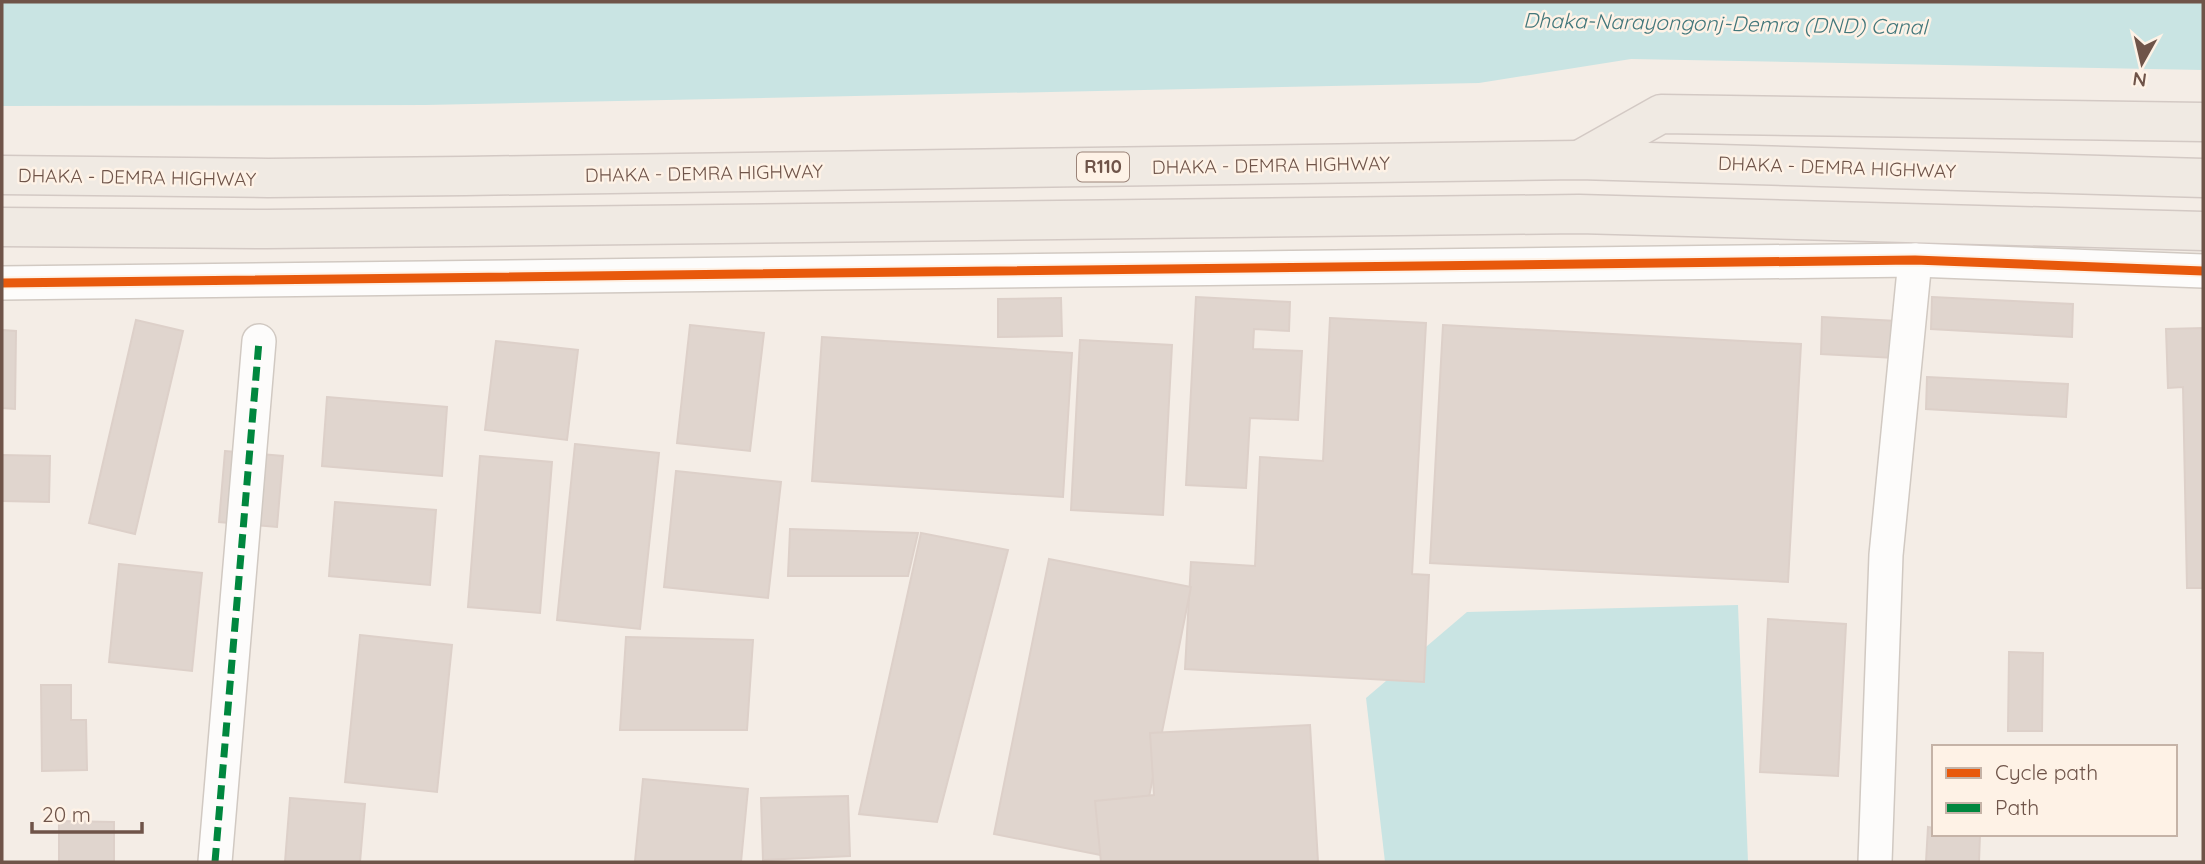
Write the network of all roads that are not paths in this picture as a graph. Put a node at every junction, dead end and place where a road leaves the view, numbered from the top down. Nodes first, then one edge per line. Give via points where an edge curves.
1 (2203, 122) edge
2 (1579, 160) junction
3 (2, 175) edge
4 (2203, 178) edge
5 (2, 227) edge
6 (2203, 231) edge
7 (1915, 260) junction
8 (2203, 271) edge
9 (2, 284) edge
10 (259, 341) dead end
11 (215, 862) edge
12 (1875, 862) edge

1 - 2 main road via 1661,114
2 - 3 main road, DHAKA - DEMRA HIGHWAY / R110 via 426,177
2 - 4 main road, DHAKA - DEMRA HIGHWAY / R110
5 - 6 main road via 387,228 1579,214
7 - 8 street
7 - 9 street
7 - 12 street via 1886,555
10 - 11 street

